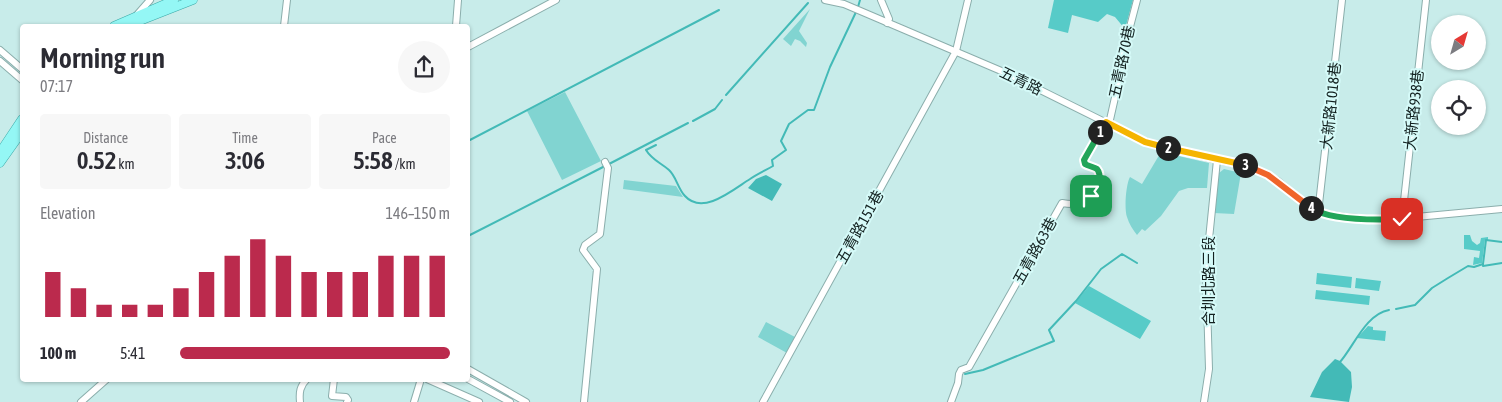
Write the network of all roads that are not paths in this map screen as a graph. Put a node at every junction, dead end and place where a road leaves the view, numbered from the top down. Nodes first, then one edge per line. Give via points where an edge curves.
1 (150, 0) edge
2 (174, 0) edge
3 (193, 0) edge
4 (287, 0) edge
5 (458, 0) edge
6 (556, 0) edge
7 (825, 0) edge
8 (881, 0) edge
9 (968, 0) edge
10 (1137, 0) edge
11 (1342, 0) edge
12 (1426, 0) edge
13 (135, 17) junction
14 (887, 23) junction
15 (119, 24) edge
16 (132, 24) edge
17 (284, 24) edge
18 (456, 24) edge
19 (470, 46) edge
20 (0, 50) edge
21 (956, 51) junction
22 (0, 61) edge
23 (20, 67) edge
24 (20, 78) edge
25 (20, 122) edge
26 (1107, 123) junction
27 (20, 135) edge
28 (0, 152) edge
29 (1217, 160) junction
30 (605, 162) dead end
31 (0, 163) edge
32 (1502, 209) edge
33 (1318, 213) junction
34 (1402, 219) junction
35 (470, 370) edge
36 (470, 380) edge
37 (104, 382) edge
38 (304, 382) edge
39 (334, 382) edge
40 (420, 382) edge
41 (435, 382) edge
42 (81, 402) edge
43 (300, 402) edge
44 (347, 402) edge
45 (414, 402) edge
46 (479, 402) edge
47 (510, 402) edge
48 (526, 402) edge
49 (584, 402) edge
50 (762, 402) edge
51 (951, 402) edge
52 (1204, 402) edge

1 - 13 street
2 - 13 main road
3 - 16 main road
4 - 17 street
5 - 18 street
6 - 19 street
7 - 14 street, 五青路 via 844,4
8 - 14 street via 889,19
9 - 21 street, 五青路151巷
10 - 26 street, 五青路70巷
11 - 33 street, 大新路1018巷
12 - 34 street, 大新路938巷
13 - 15 main road
14 - 21 street, 五青路
20 - 23 street
21 - 26 street, 五青路
21 - 50 street, 五青路151巷
22 - 24 street
25 - 28 main road
26 - 29 street, 五青路 via 1145,142
26 - 51 street, 五青路63巷 via 1084,160 1099,172 1096,189 1083,202 1062,204 969,367 961,370
27 - 31 main road
29 - 33 street, 五青路 via 1250,166 1268,175
29 - 52 street, 合圳北路三段 via 1206,269 1209,369
30 - 49 street via 608,168 600,234 583,250 597,269
32 - 34 street
33 - 34 street
35 - 48 street
36 - 47 street
37 - 42 street
38 - 43 street via 299,392
39 - 44 street via 332,396 346,397
40 - 45 street
41 - 46 street

